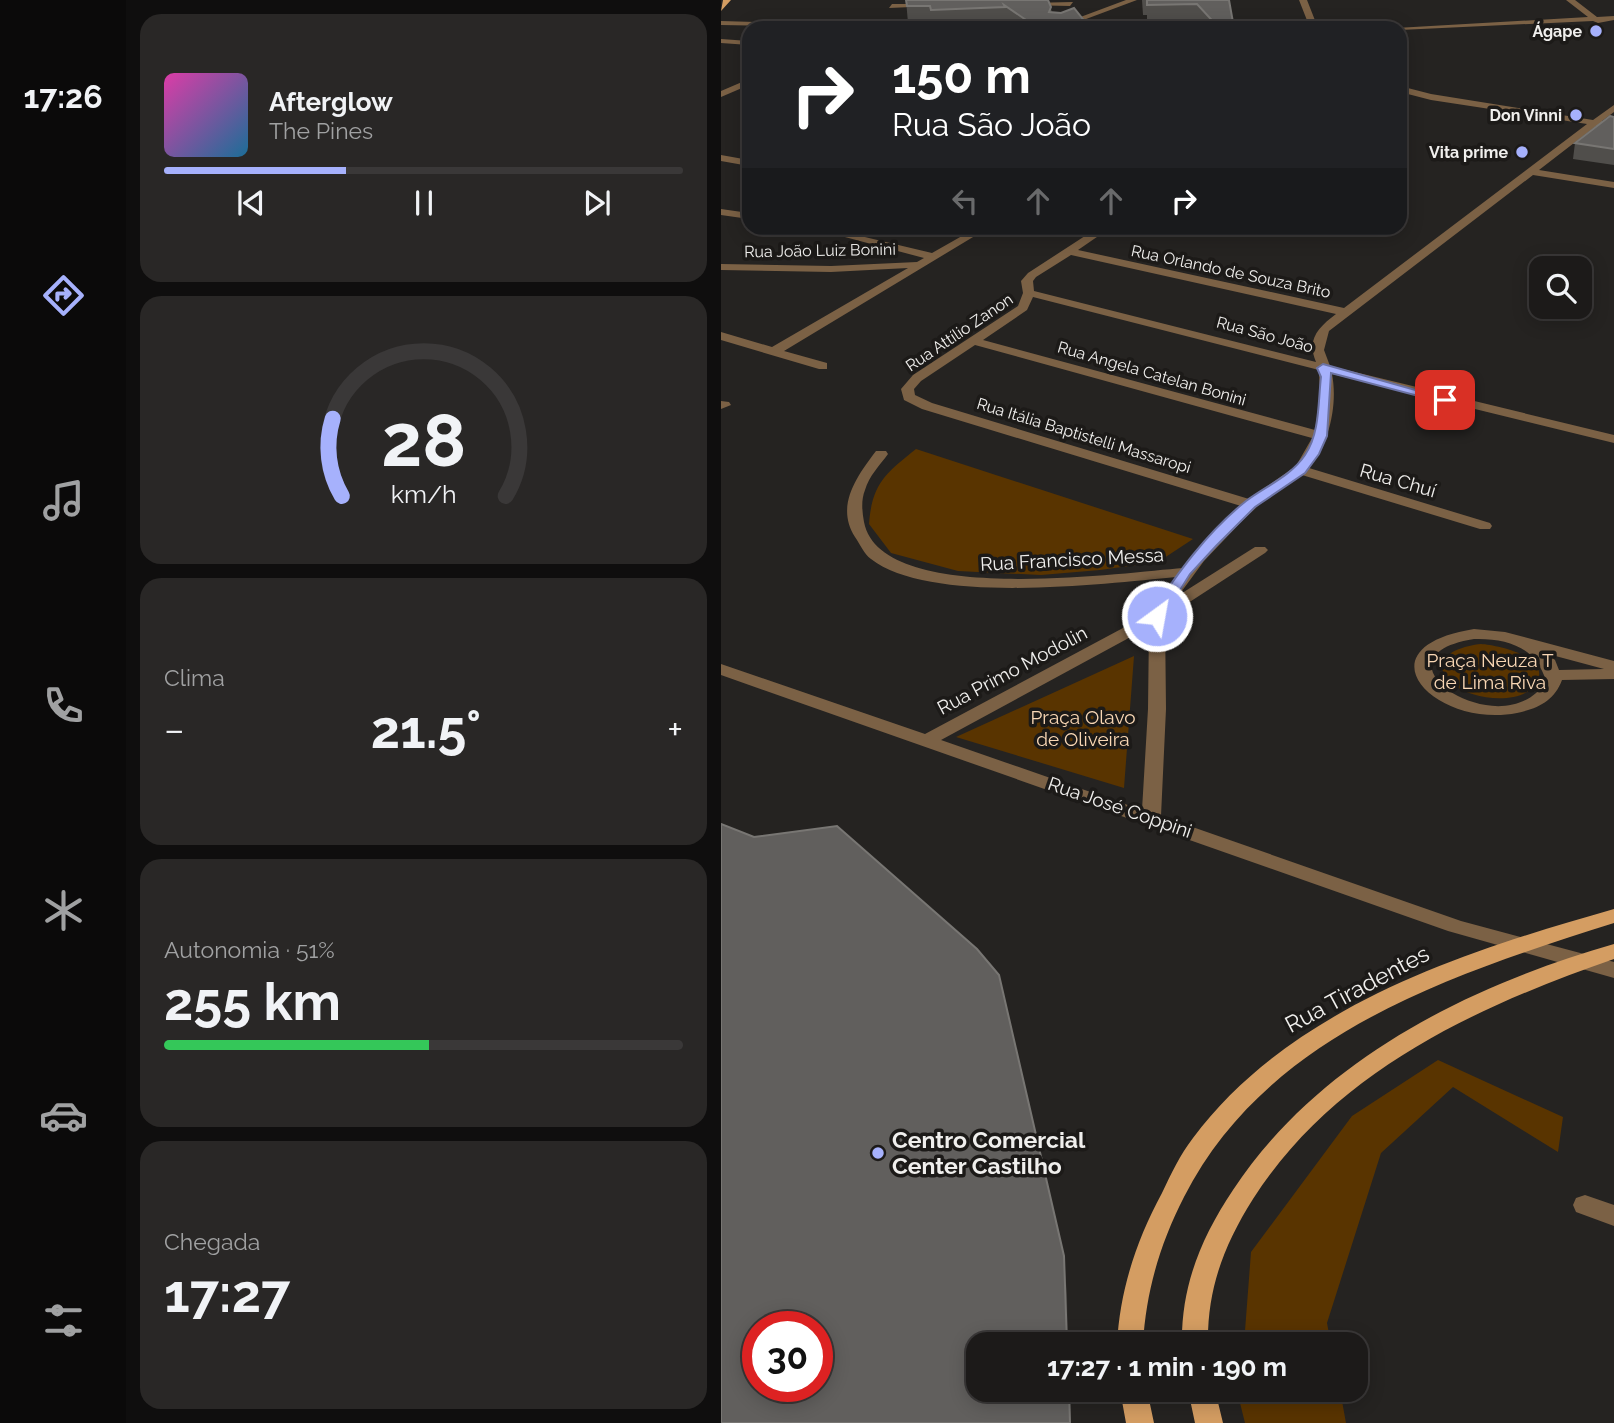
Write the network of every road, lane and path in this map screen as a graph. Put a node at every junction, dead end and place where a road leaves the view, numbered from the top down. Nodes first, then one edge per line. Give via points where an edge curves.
1 (727, 0) edge
2 (1133, 0) edge
3 (1303, 0) edge
4 (1570, 0) edge
5 (893, 3) edge
6 (1019, 4) edge
7 (1070, 4) dead end
8 (943, 6) edge
9 (721, 9) edge
10 (1614, 18) edge
11 (1593, 19) junction
12 (884, 21) edge
13 (1074, 21) edge
14 (1311, 21) edge
15 (721, 23) edge
16 (742, 24) edge
17 (1407, 28) edge
18 (1614, 28) edge
19 (721, 41) edge
20 (742, 42) edge
21 (742, 85) edge
22 (1407, 91) edge
23 (721, 94) edge
24 (1614, 107) edge
25 (1593, 123) junction
26 (1614, 126) edge
27 (721, 158) edge
28 (742, 162) edge
29 (1533, 172) junction
30 (1614, 185) edge
31 (721, 212) edge
32 (742, 215) edge
33 (844, 235) edge
34 (970, 235) edge
35 (1093, 235) edge
36 (1069, 251) junction
37 (930, 256) junction
38 (919, 263) junction
39 (721, 267) edge
40 (1029, 293) junction
41 (1344, 312) junction
42 (1321, 334) junction
43 (721, 336) edge
44 (974, 341) junction
45 (774, 351) junction
46 (1275, 354) junction
47 (823, 366) dead end
48 (1323, 368) junction
49 (909, 397) joint
50 (1321, 436) junction
51 (1614, 439) edge
52 (881, 454) dead end
53 (1301, 470) junction
54 (1251, 504) junction
55 (1485, 526) dead end
56 (1260, 550) dead end
57 (1185, 572) junction
58 (1157, 616) junction
59 (1526, 643) junction
60 (1614, 667) edge
61 (721, 669) edge
62 (1614, 674) edge
63 (1559, 675) junction
64 (927, 740) junction
65 (1151, 818) junction
66 (1614, 916) edge
67 (1520, 945) junction
68 (1614, 951) edge
69 (1586, 960) junction
70 (1614, 970) edge
71 (1585, 1205) dead end
72 (1614, 1216) edge
73 (1131, 1332) edge
74 (1194, 1332) edge
75 (1136, 1402) edge
76 (1205, 1402) edge
77 (1140, 1423) edge
78 (1209, 1423) edge

1 - 9 main road
2 - 13 street
3 - 14 street
4 - 11 street
5 - 8 street
5 - 12 street
6 - 7 street
10 - 11 street
11 - 17 street
11 - 18 street
15 - 16 street
19 - 20 street
21 - 23 street
22 - 25 street
24 - 25 street
25 - 26 street
25 - 29 street
27 - 28 street
29 - 30 street
29 - 41 street
31 - 32 street
33 - 37 street
34 - 37 street
35 - 36 street, Rua Attílio Zanon
36 - 40 street, Rua Attílio Zanon via 1032,275 1027,281
36 - 41 street, Rua Orlando de Souza Brito
37 - 38 street
38 - 39 street, Rua João Luiz Bonini via 831,269
38 - 45 street
40 - 44 street, Rua Attílio Zanon via 1023,308
40 - 46 street, Rua São João
41 - 42 street
42 - 46 street via 1293,351
42 - 48 street via 1317,349
43 - 45 street
44 - 49 street, Rua Attílio Zanon via 911,383
44 - 50 street, Rua Angela Catelan Bonini
45 - 47 street
46 - 48 street, Rua São João
48 - 50 street via 1327,377
48 - 51 street, Rua São João
49 - 54 street, Rua Itália Baptistelli Massaropi
50 - 53 street
52 - 57 street, Rua Francisco Messa via 857,485 853,510 859,537 870,553 888,565 951,582 1001,584
53 - 54 street
53 - 55 street, Rua Chuí
54 - 57 street
56 - 58 street, Rua Primo Modolin
57 - 58 street
58 - 64 street, Rua Primo Modolin
58 - 65 street
59 - 60 street
59 - 63 street via 1554,663
59 - 63 street via 1493,635 1451,638 1426,655 1424,675 1430,685 1456,702 1492,711 1542,703 1558,686
61 - 64 street, Rua José Coppini
62 - 63 street
64 - 65 street, Rua José Coppini
65 - 67 street, Rua José Coppini
66 - 67 main road, Rua Tiradentes
67 - 69 street, Rua José Coppini
67 - 73 main road, Rua Tiradentes via 1448,971 1346,1021 1284,1059 1241,1098 1201,1145 1155,1228 1131,1313
68 - 69 main road
69 - 70 street, Rua José Coppini
69 - 74 main road via 1448,1017 1368,1063 1308,1112 1240,1196 1216,1240 1197,1287
71 - 72 street
75 - 77 main road
76 - 78 main road

